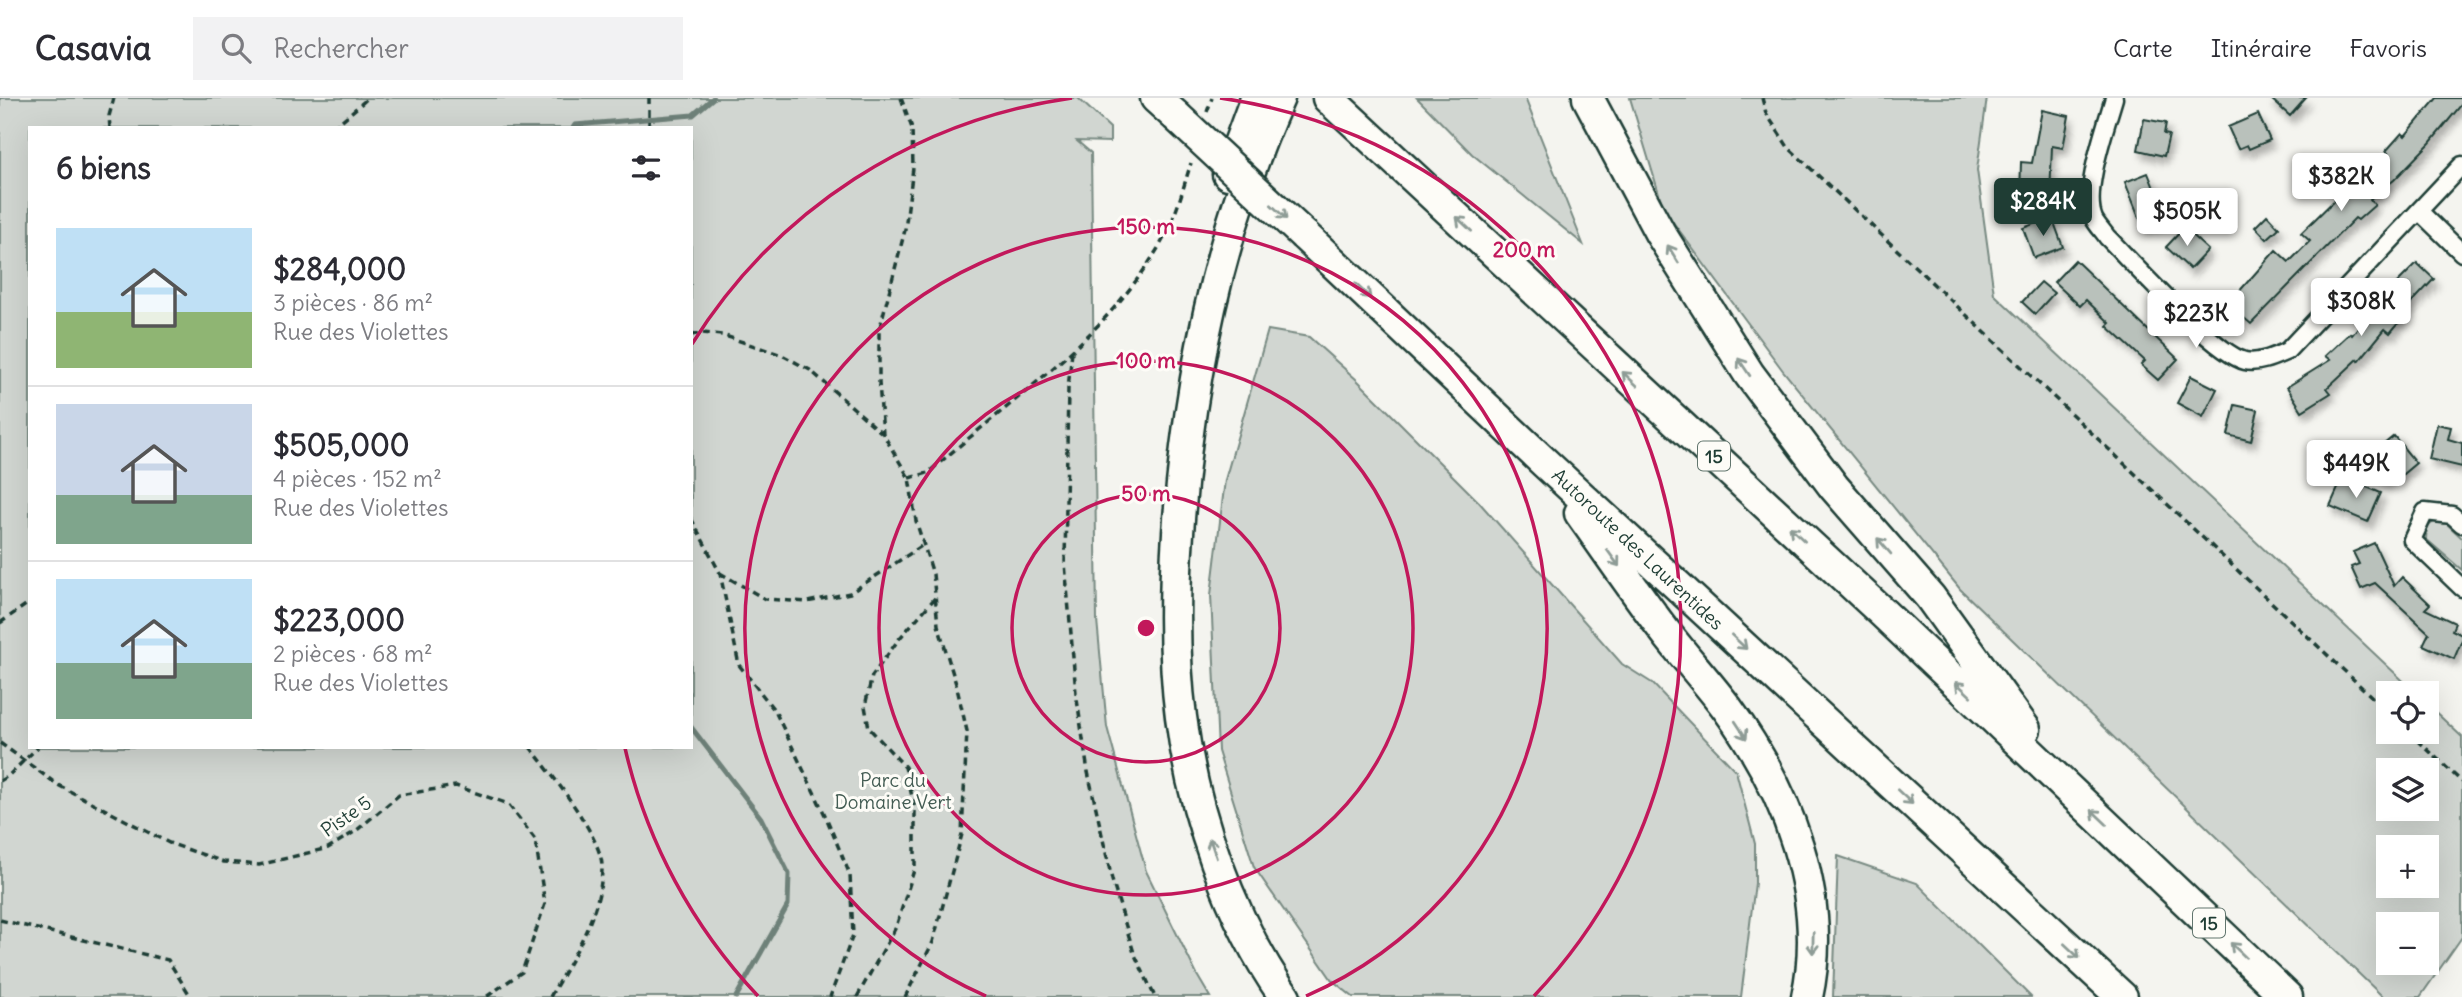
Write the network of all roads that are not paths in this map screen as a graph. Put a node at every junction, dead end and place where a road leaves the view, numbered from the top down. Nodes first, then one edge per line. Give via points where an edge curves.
1 (1256, 98) edge
2 (1279, 98) edge
3 (1588, 98) edge
4 (2114, 98) edge
5 (1166, 107) edge
6 (1339, 108) edge
7 (2462, 165) edge
8 (2419, 211) junction
9 (2462, 253) edge
10 (1545, 463) junction
11 (2462, 524) edge
12 (2462, 588) edge
13 (2067, 786) junction
14 (1263, 997) edge
15 (1285, 997) edge
16 (1807, 997) edge
17 (2122, 997) edge
18 (2287, 997) edge

1 - 14 highway via 1202,259 1178,369 1161,493 1158,645 1164,724 1185,830 1229,938
15 -> 2 highway via 1235,904 1198,802 1180,707 1176,586 1184,460 1203,339 1230,232
13 -> 3 highway via 1930,597 1834,487 1749,374 1660,233
4 - 8 street via 2096,163 2093,217 2107,237 2219,347 2246,361 2287,351
5 -> 10 highway, Autoroute des Laurentides, bridge
13 -> 6 highway, 15
7 - 8 street
8 - 9 street
10 -> 16 highway via 1669,638 1728,709 1773,785 1797,846 1810,903 1814,945
10 -> 17 highway, Autoroute des Laurentides
11 - 12 street via 2452,515 2425,512 2412,540
18 -> 13 highway, 15

